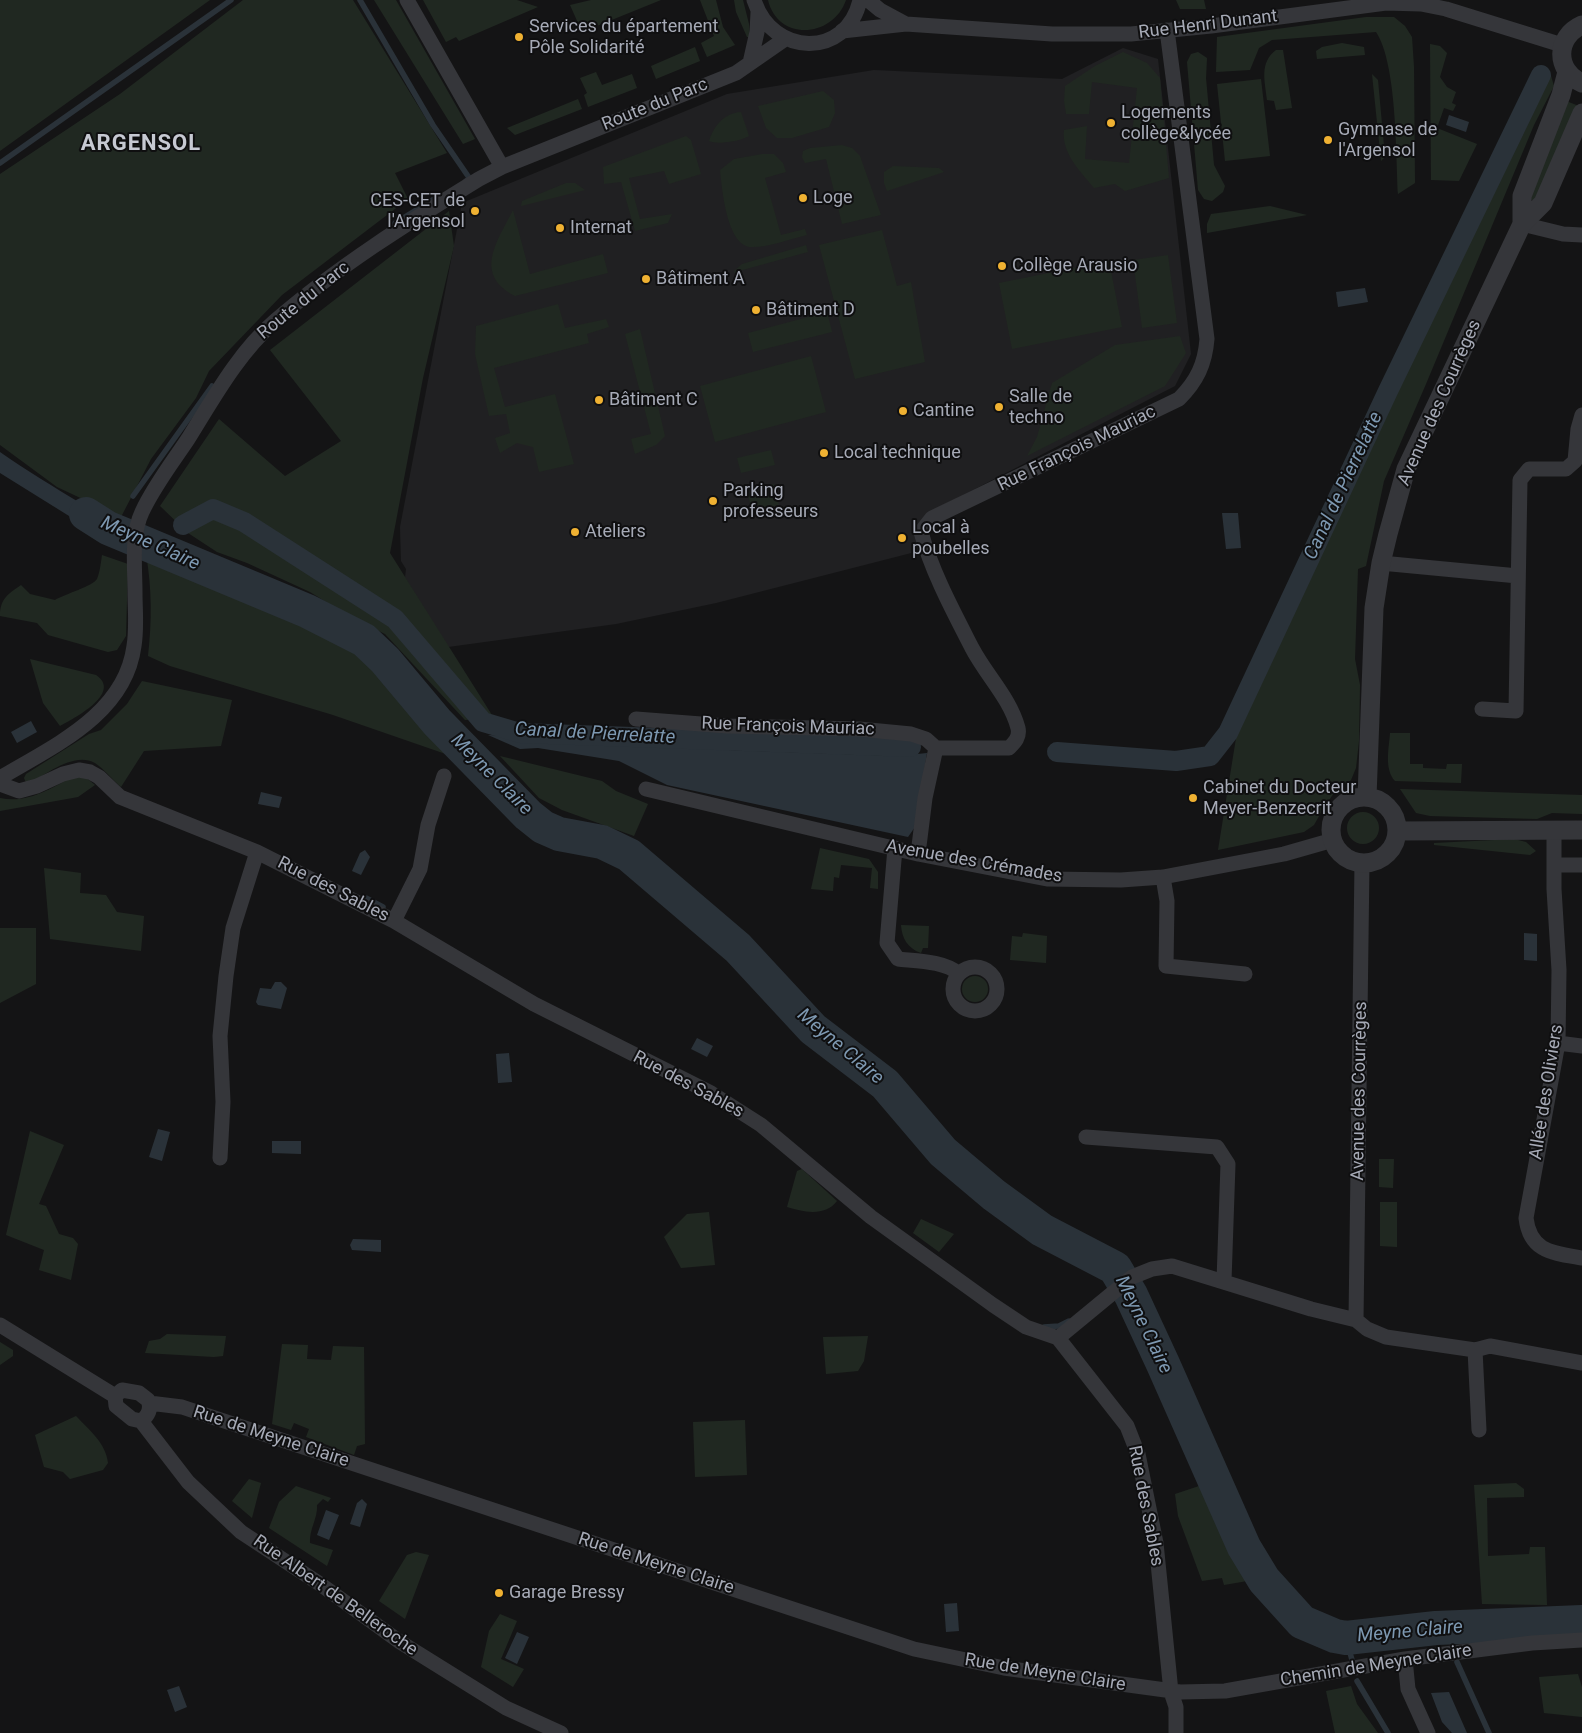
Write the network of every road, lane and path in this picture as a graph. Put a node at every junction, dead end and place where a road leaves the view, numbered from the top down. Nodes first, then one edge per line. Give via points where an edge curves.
1 (407, 0) edge
2 (860, 0) edge
3 (868, 0) edge
4 (756, 6) edge
5 (906, 24) junction
6 (1582, 25) edge
7 (1167, 30) junction
8 (842, 31) junction
9 (785, 39) junction
10 (1562, 45) junction
11 (750, 63) junction
12 (1566, 72) junction
13 (1582, 83) edge
14 (1582, 113) edge
15 (502, 167) junction
16 (1522, 224) junction
17 (1582, 235) edge
18 (1582, 415) edge
19 (1380, 563) junction
20 (1518, 576) junction
21 (1482, 709) dead end
22 (636, 718) dead end
23 (936, 748) junction
24 (444, 776) dead end
25 (0, 778) edge
26 (0, 784) edge
27 (646, 789) dead end
28 (1367, 797) junction
29 (1554, 829) junction
30 (1398, 830) junction
31 (1582, 830) edge
32 (1333, 840) junction
33 (895, 848) junction
34 (257, 852) junction
35 (918, 854) junction
36 (1362, 863) junction
37 (1554, 865) junction
38 (1582, 865) edge
39 (1163, 877) junction
40 (394, 921) junction
41 (959, 974) dead end
42 (1245, 974) dead end
43 (1558, 1043) junction
44 (1582, 1046) edge
45 (1086, 1137) dead end
46 (220, 1158) dead end
47 (1582, 1258) edge
48 (1224, 1281) junction
49 (1356, 1320) junction
50 (0, 1325) edge
51 (1058, 1338) junction
52 (1475, 1350) junction
53 (1582, 1363) edge
54 (115, 1396) junction
55 (149, 1403) junction
56 (141, 1421) junction
57 (1479, 1430) dead end
58 (1582, 1640) edge
59 (1405, 1658) junction
60 (1171, 1692) junction
61 (530, 1727) edge
62 (561, 1733) edge
63 (1176, 1733) edge
64 (1428, 1733) edge

1 - 15 street
2 - 8 street via 852,21
3 - 5 street, Rue Henri Dunant
4 - 9 street via 765,23
4 - 11 street via 757,32
5 - 7 street, Rue Henri Dunant via 1061,34
5 - 8 street, Rue Henri Dunant
6 - 10 street via 1571,32
7 - 10 street, Rue Henri Dunant via 1395,3 1446,9
7 - 23 street, Rue François Mauriac via 1207,340 1205,358 1191,388 1179,399 932,518 921,532 958,621 1008,705 1018,730 1017,739 1009,748
8 - 9 street via 816,43
9 - 11 street, Route du Parc
10 - 12 street
11 - 15 street, Route du Parc via 736,73
12 - 13 street
12 - 16 street, Avenue des Courrèges via 1561,95 1522,196
14 - 16 street, Avenue des Courrèges via 1543,202
15 - 25 street, Route du Parc via 432,208 343,268 274,322 253,343 139,519 135,555 134,647 128,670 107,705 92,720
16 - 17 street
16 - 19 street, Avenue des Courrèges via 1406,469
18 - 20 street via 1575,461 1566,469 1529,469 1520,480
19 - 20 street
19 - 28 street, Avenue des Courrèges via 1374,608
20 - 21 street via 1516,711
22 - 23 street, Rue François Mauriac via 727,726 859,729 911,734 926,739
23 - 35 street
24 - 40 street via 428,825 420,869
26 - 34 street, Rue des Sables via 19,791 63,774 79,770 90,772 114,794
27 - 33 street, Avenue des Crémades
28 - 30 street via 1377,800 1392,812
28 - 32 street via 1346,802 1338,810 1333,819
29 - 30 street
29 - 31 street
29 - 37 street, Allée des Oliviers
30 - 36 street via 1390,850 1382,858
32 - 36 street via 1344,856
32 - 39 street, Avenue des Crémades via 1284,854
33 - 35 street, Avenue des Crémades
33 - 41 street via 888,943 892,951 898,959 939,965 955,969
34 - 40 street, Rue des Sables
34 - 46 street via 233,928 226,976 221,1023 223,1102
35 - 39 street, Avenue des Crémades via 1047,879
36 - 49 street, Avenue des Courrèges
37 - 38 street
37 - 43 street, Allée des Oliviers via 1559,970
39 - 42 street via 1167,901 1166,966
40 - 51 street, Rue des Sables via 534,1004 711,1093 761,1125 871,1217 990,1303 1026,1327
43 - 44 street
43 - 47 street, Allée des Oliviers via 1526,1218 1528,1233 1539,1246 1558,1254
45 - 48 street via 1217,1147 1228,1164
48 - 49 street
48 - 51 street via 1172,1266 1152,1268 1132,1277
49 - 52 street via 1386,1337
50 - 54 street
51 - 60 street, Rue des Sables via 1127,1426 1138,1454 1156,1543
52 - 53 street via 1490,1346
52 - 57 street
54 - 55 street, Rue de Meyne Claire via 122,1390 131,1391 139,1393
54 - 56 street via 116,1406 132,1420
55 - 56 street via 148,1415
55 - 60 street, Rue de Meyne Claire via 182,1407 914,1649 1004,1668
56 - 61 street, Rue Albert de Belleroche via 188,1482 241,1532
58 - 59 street, Chemin de Meyne Claire
59 - 60 street, Chemin de Meyne Claire via 1225,1691
59 - 64 street via 1408,1689
60 - 63 street, Rue des Sables via 1176,1707
61 - 62 street, Rue Albert de Belleroche

